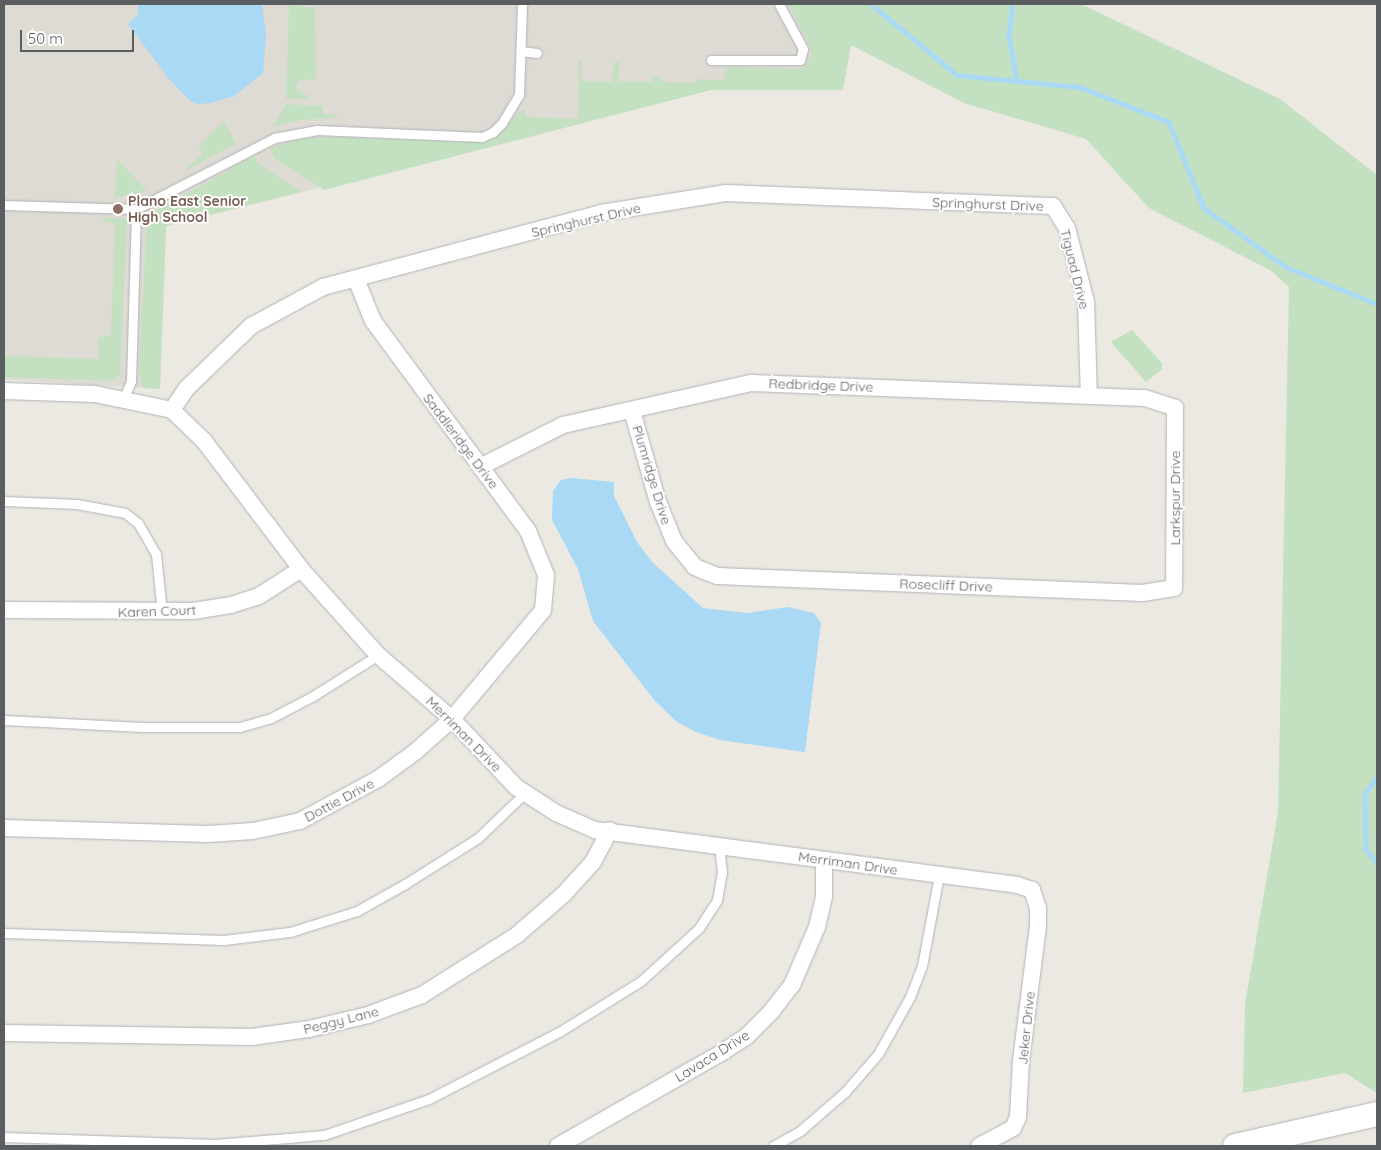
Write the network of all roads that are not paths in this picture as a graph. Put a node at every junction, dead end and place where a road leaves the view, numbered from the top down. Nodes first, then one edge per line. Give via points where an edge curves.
1 (522, 4) edge
2 (779, 4) edge
3 (521, 52) junction
4 (537, 52) dead end
5 (711, 60) dead end
6 (4, 205) edge
7 (1053, 206) joint
8 (136, 210) junction
9 (356, 279) junction
10 (4, 391) edge
11 (1089, 395) junction
12 (124, 400) junction
13 (1175, 408) joint
14 (172, 410) junction
15 (632, 411) junction
16 (480, 466) junction
17 (4, 501) edge
18 (301, 569) junction
19 (717, 576) joint
20 (1174, 588) joint
21 (4, 610) edge
22 (543, 610) joint
23 (162, 613) junction
24 (378, 654) junction
25 (452, 719) junction
26 (4, 720) edge
27 (525, 793) junction
28 (4, 828) edge
29 (610, 830) junction
30 (718, 846) junction
31 (824, 861) junction
32 (939, 875) junction
33 (1032, 890) joint
34 (4, 933) edge
35 (4, 1033) edge
36 (1377, 1114) edge
37 (4, 1137) edge
38 (558, 1146) edge
39 (773, 1146) edge
40 (983, 1146) edge
41 (1235, 1146) edge

1 - 3 lane
2 - 5 lane via 803,49 800,60
3 - 4 lane
3 - 8 lane via 519,95 493,132 482,137 317,130 274,138
6 - 8 lane
7 - 9 street, Springhurst Drive via 726,193 601,213
7 - 11 street, Tiguad Drive via 1068,228 1086,302
8 - 12 lane via 131,381
9 - 14 street, Springhurst Drive via 323,287 251,326 186,389
9 - 16 street, Saddleridge Drive via 372,322
10 - 12 street via 95,394
11 - 13 street, Redbridge Drive via 1145,398
11 - 15 street, Redbridge Drive via 751,383
12 - 14 street
13 - 20 street, Larkspur Drive
14 - 18 street, Merriman Drive via 204,441
15 - 16 street, Redbridge Drive via 562,425
15 - 19 street, Plumridge Drive via 658,502 674,541 695,567
16 - 22 street, Saddleridge Drive via 528,531 546,574
17 - 23 lane via 77,504 125,513 138,522 156,554
18 - 23 street, Karen Court via 260,596 231,605
18 - 24 street, Merriman Drive
19 - 20 street, Rosecliff Drive via 1142,594
21 - 23 street, Karen Court
22 - 25 street, Dottie Drive
24 - 25 street, Merriman Drive
24 - 26 lane via 296,705 271,718 240,727 142,727
25 - 27 street, Merriman Drive
25 - 28 street, Dottie Drive via 378,779 300,821 253,831 208,834
27 - 29 street, Merriman Drive via 556,813 595,830
27 - 34 lane via 478,838 405,884 357,911 290,932 224,940
29 - 30 street, Merriman Drive
29 - 35 street, Peggy Lane via 593,862 564,894 517,935 422,995 368,1015 309,1029 252,1037
30 - 31 street, Merriman Drive
30 - 37 lane via 722,873 718,900 699,928 641,981 559,1032 429,1099 324,1135 215,1144
31 - 32 street, Merriman Drive
31 - 38 street, Lavaca Drive via 824,896 817,927 792,984 770,1013 746,1037 721,1053
32 - 33 street, Merriman Drive via 1017,885
32 - 39 lane via 922,966 910,997 878,1054 845,1092 800,1131
33 - 40 street, Jeker Drive via 1038,908 1038,926 1021,1061 1018,1117 1013,1128
36 - 41 main road

